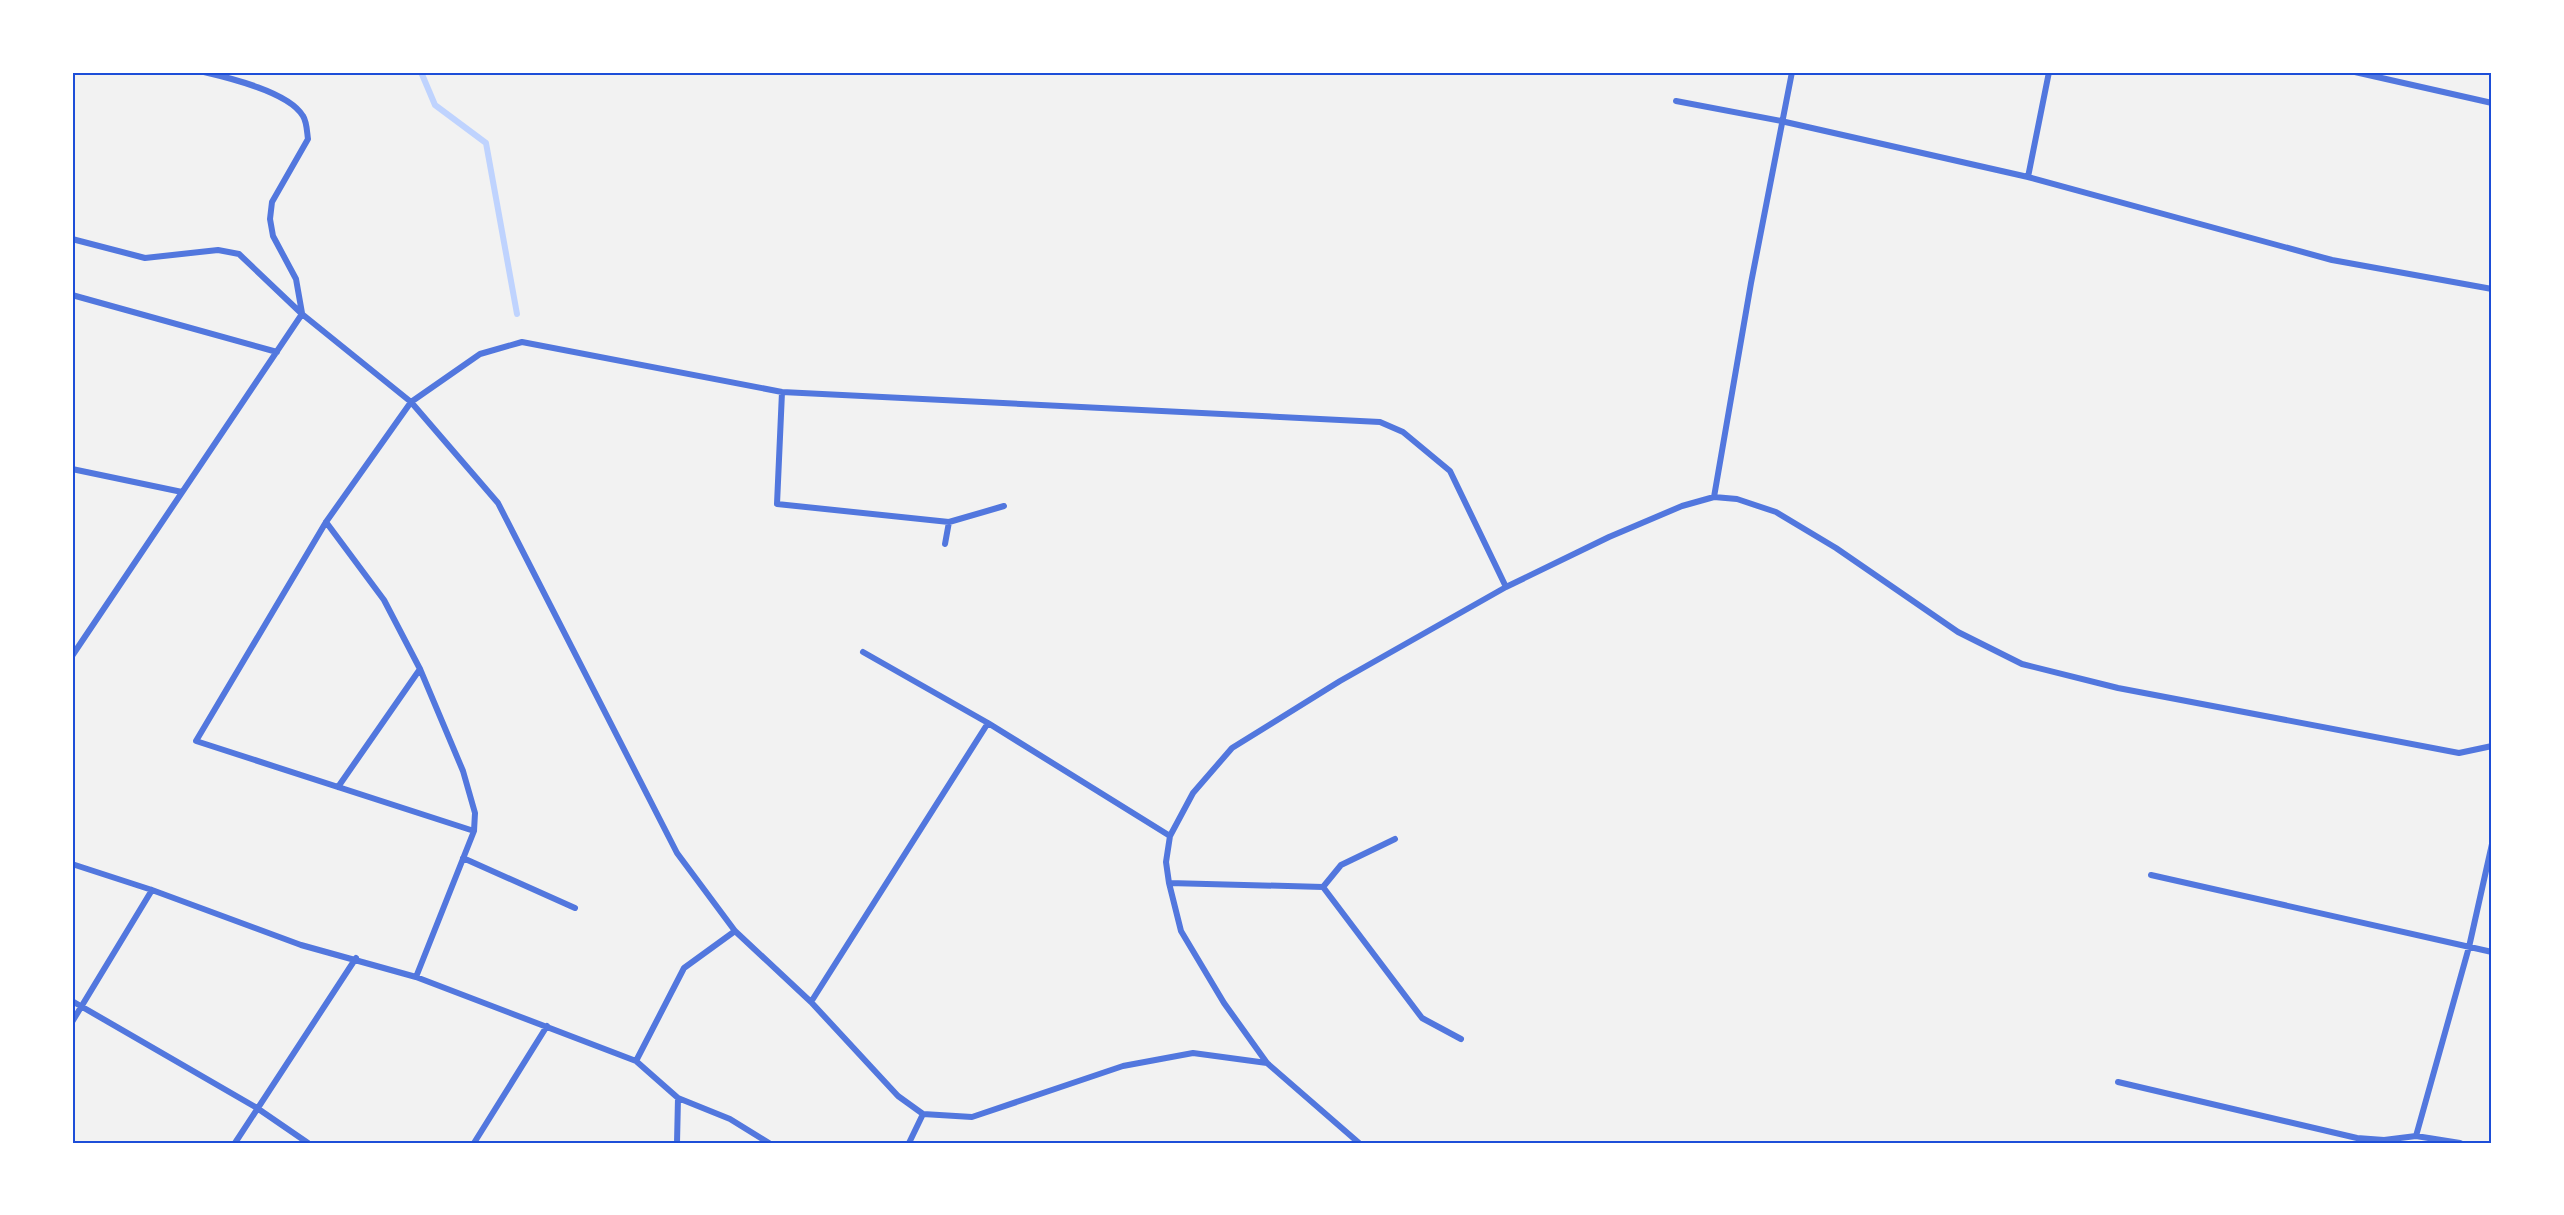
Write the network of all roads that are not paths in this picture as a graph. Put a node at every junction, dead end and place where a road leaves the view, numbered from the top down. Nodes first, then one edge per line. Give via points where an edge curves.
1 (204, 72) edge
2 (239, 72) edge
3 (1792, 72) edge
4 (2049, 72) edge
5 (2355, 72) edge
6 (237, 80) junction
7 (1676, 101) dead end
8 (2492, 103) edge
9 (1781, 121) junction
10 (2028, 177) junction
11 (72, 239) edge
12 (2492, 289) edge
13 (72, 295) edge
14 (303, 314) junction
15 (276, 352) junction
16 (782, 392) junction
17 (411, 402) junction
18 (72, 469) edge
19 (182, 492) junction
20 (1714, 497) junction
21 (1004, 506) dead end
22 (326, 522) junction
23 (949, 522) junction
24 (945, 544) dead end
25 (1506, 587) junction
26 (863, 652) dead end
27 (72, 656) edge
28 (420, 669) junction
29 (988, 723) junction
30 (2492, 746) edge
31 (338, 787) junction
32 (474, 831) junction
33 (1170, 836) junction
34 (1395, 839) dead end
35 (2492, 844) edge
36 (463, 858) junction
37 (72, 864) edge
38 (2151, 875) dead end
39 (1169, 883) junction
40 (1323, 887) junction
41 (152, 890) junction
42 (575, 908) dead end
43 (735, 931) junction
44 (2469, 947) junction
45 (2492, 952) edge
46 (356, 958) junction
47 (416, 977) junction
48 (72, 1000) edge
49 (811, 1002) junction
50 (82, 1008) junction
51 (72, 1022) edge
52 (547, 1026) junction
53 (1461, 1039) dead end
54 (636, 1061) junction
55 (1267, 1063) junction
56 (2118, 1082) dead end
57 (678, 1098) junction
58 (257, 1108) junction
59 (923, 1114) junction
60 (2416, 1136) junction
61 (235, 1143) edge
62 (308, 1143) edge
63 (474, 1143) edge
64 (677, 1143) edge
65 (769, 1143) edge
66 (909, 1143) edge
67 (1359, 1143) edge
68 (2460, 1143) edge

1 - 6 street
2 - 6 street
3 - 9 street
4 - 10 street
5 - 8 street
6 - 14 street via 283,98 303,116 308,140 272,202 270,219 273,236 296,279
7 - 9 street
9 - 10 street
9 - 20 street
10 - 12 street via 2332,260
11 - 14 street via 145,258 218,250 239,254
13 - 15 street
14 - 15 street
14 - 17 street
15 - 19 street
16 - 17 street via 522,342 480,354
16 - 23 street via 777,504
16 - 25 street via 1380,423 1403,432 1450,471
17 - 22 street
17 - 43 street via 498,503 677,853
18 - 19 street
19 - 27 street
20 - 25 street via 1609,537
20 - 30 street via 1737,499 1776,512 1958,632 2022,664 2118,688 2459,753
21 - 23 street
22 - 28 street via 384,600
22 - 31 street via 196,741
23 - 24 street
25 - 33 street via 1340,681 1232,748 1193,793
26 - 29 street
28 - 31 street
28 - 32 street via 463,771 475,813
29 - 33 street
29 - 49 street
31 - 32 street
32 - 36 street
33 - 39 street via 1166,862
34 - 40 street via 1341,865
35 - 44 street
36 - 42 street
36 - 47 street
37 - 41 street
38 - 44 street
39 - 40 street
39 - 55 street via 1182,931 1224,1003
40 - 53 street via 1422,1018
41 - 46 street via 301,945
41 - 50 street
43 - 49 street
43 - 54 street via 684,968
44 - 45 street
44 - 60 street
46 - 47 street
46 - 58 street
47 - 52 street
48 - 50 street
49 - 59 street via 898,1096
50 - 51 street
50 - 58 street
52 - 54 street
52 - 63 street
54 - 57 street
55 - 59 street via 1193,1053 1123,1066 972,1117
55 - 67 street
56 - 60 street via 2357,1138
57 - 64 street
57 - 65 street via 730,1119
58 - 61 street
58 - 62 street
59 - 66 street
60 - 68 street

